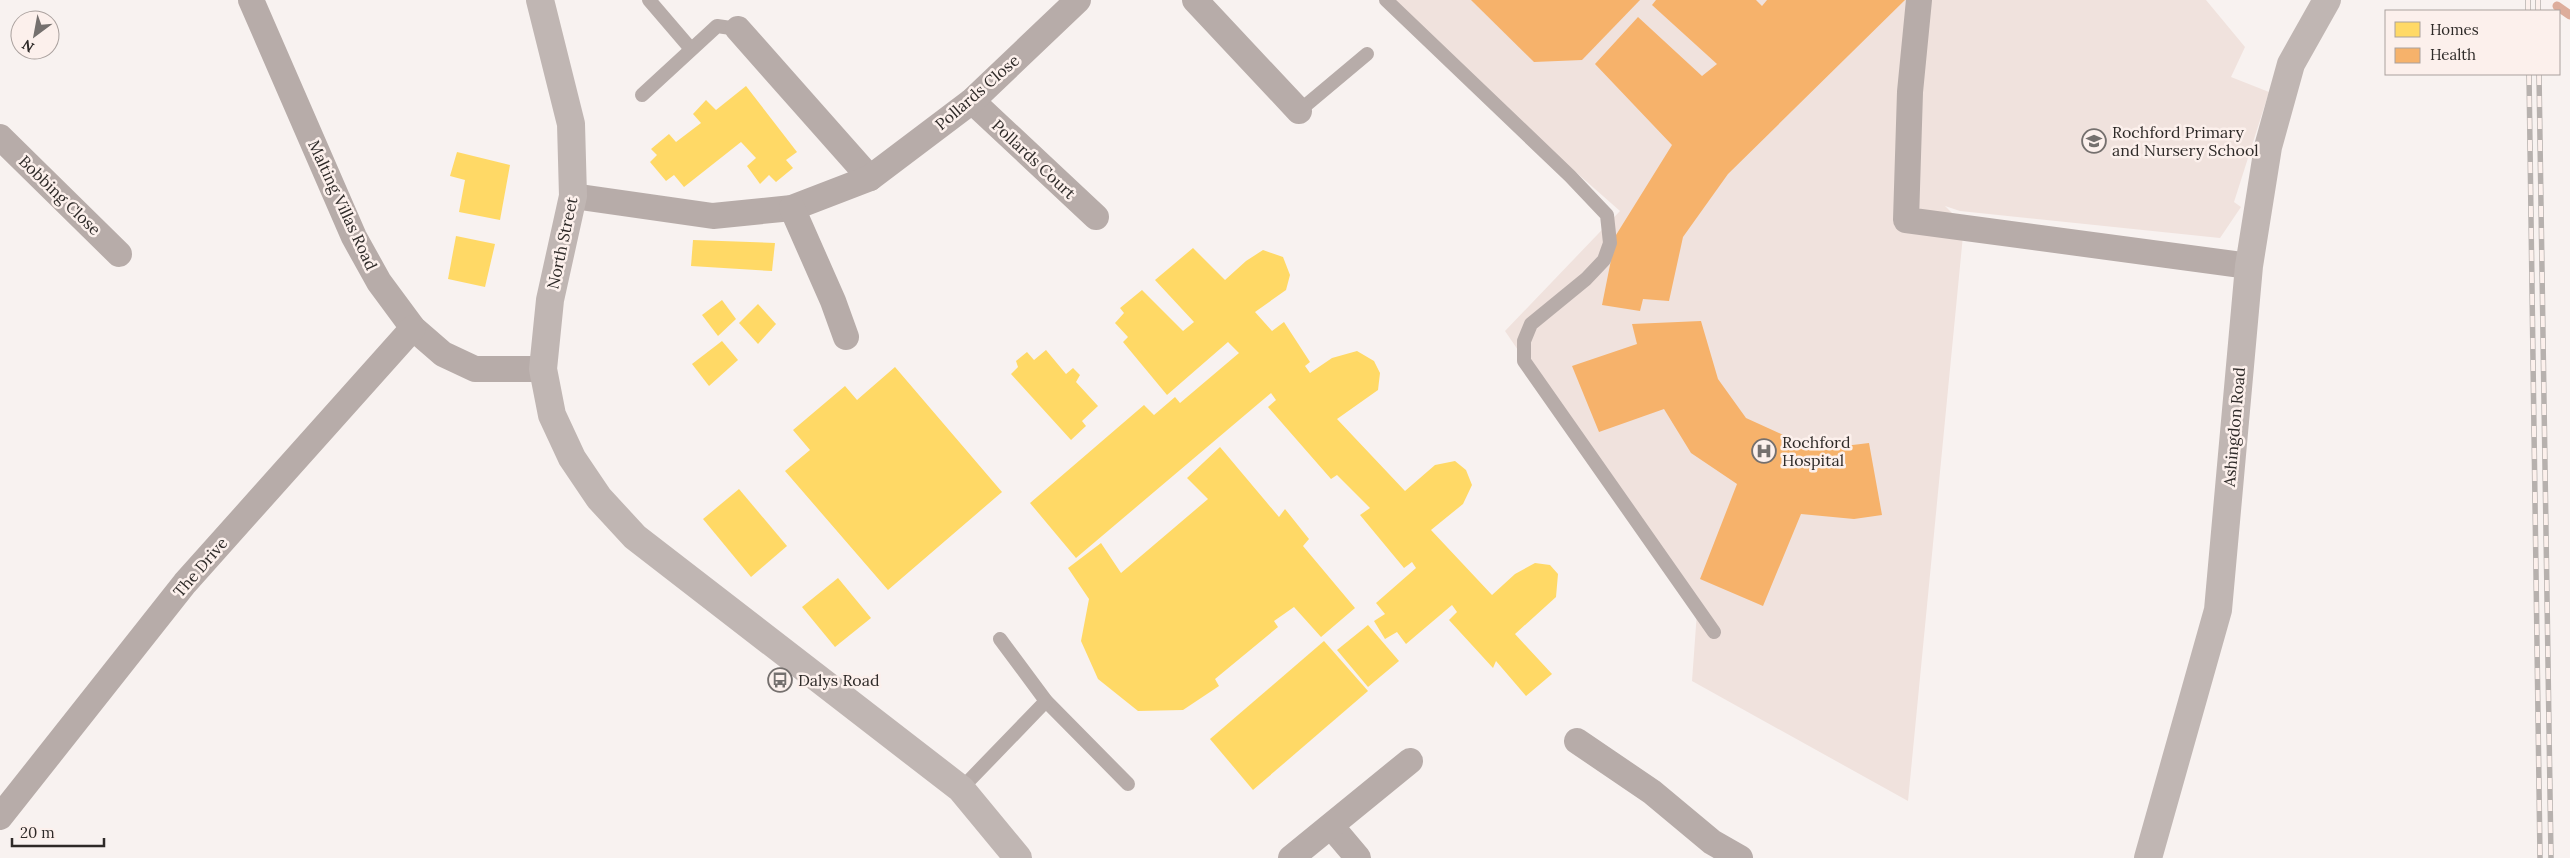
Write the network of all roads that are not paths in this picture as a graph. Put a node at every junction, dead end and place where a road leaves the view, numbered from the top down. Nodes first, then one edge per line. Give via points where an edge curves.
1 (251, 0) edge
2 (540, 0) edge
3 (649, 0) edge
4 (1078, 0) edge
5 (1195, 0) edge
6 (1386, 0) edge
7 (1919, 0) edge
8 (2327, 0) edge
9 (738, 28) joint
10 (691, 49) junction
11 (1367, 54) dead end
12 (642, 94) dead end
13 (972, 101) junction
14 (1299, 111) joint
15 (0, 137) edge
16 (870, 178) junction
17 (573, 196) junction
18 (792, 208) junction
19 (1096, 217) dead end
20 (119, 254) dead end
21 (2249, 266) junction
22 (413, 328) junction
23 (846, 337) dead end
24 (543, 369) junction
25 (1714, 632) dead end
26 (1000, 639) dead end
27 (1046, 701) junction
28 (1577, 741) dead end
29 (1410, 760) dead end
30 (1128, 784) dead end
31 (961, 789) junction
32 (0, 817) edge
33 (1331, 826) junction
34 (1706, 850) edge
35 (1018, 858) edge
36 (1291, 858) edge
37 (1358, 858) edge
38 (1740, 858) edge
39 (2148, 858) edge

1 - 22 street, Malting Villas Road via 354,237 379,282
2 - 17 street, North Street via 571,124
3 - 10 lane
4 - 13 street, Pollards Close
5 - 14 street
6 - 25 lane via 1607,215 1610,243 1604,260 1531,324 1524,341 1524,361
7 - 21 street via 1910,92 1906,220
8 - 21 street, Ashingdon Road via 2291,64 2268,147
9 - 10 lane via 718,26
9 - 16 street
10 - 12 lane
11 - 14 lane
13 - 16 street, Pollards Close
13 - 19 street, Pollards Court
15 - 20 street, Bobbing Close
16 - 18 street, Pollards Close
17 - 18 street, Pollards Close via 713,216
17 - 24 street, North Street via 550,300
18 - 23 street
21 - 39 street, Ashingdon Road via 2218,610
22 - 24 street, Malting Villas Road via 443,354 475,369
22 - 32 street, The Drive via 185,583
24 - 31 street via 552,414 572,458 599,498 635,537
26 - 27 lane
27 - 30 lane
27 - 31 lane
28 - 34 street via 1652,792
29 - 33 street
31 - 35 street
33 - 36 street
33 - 37 street
34 - 38 street

